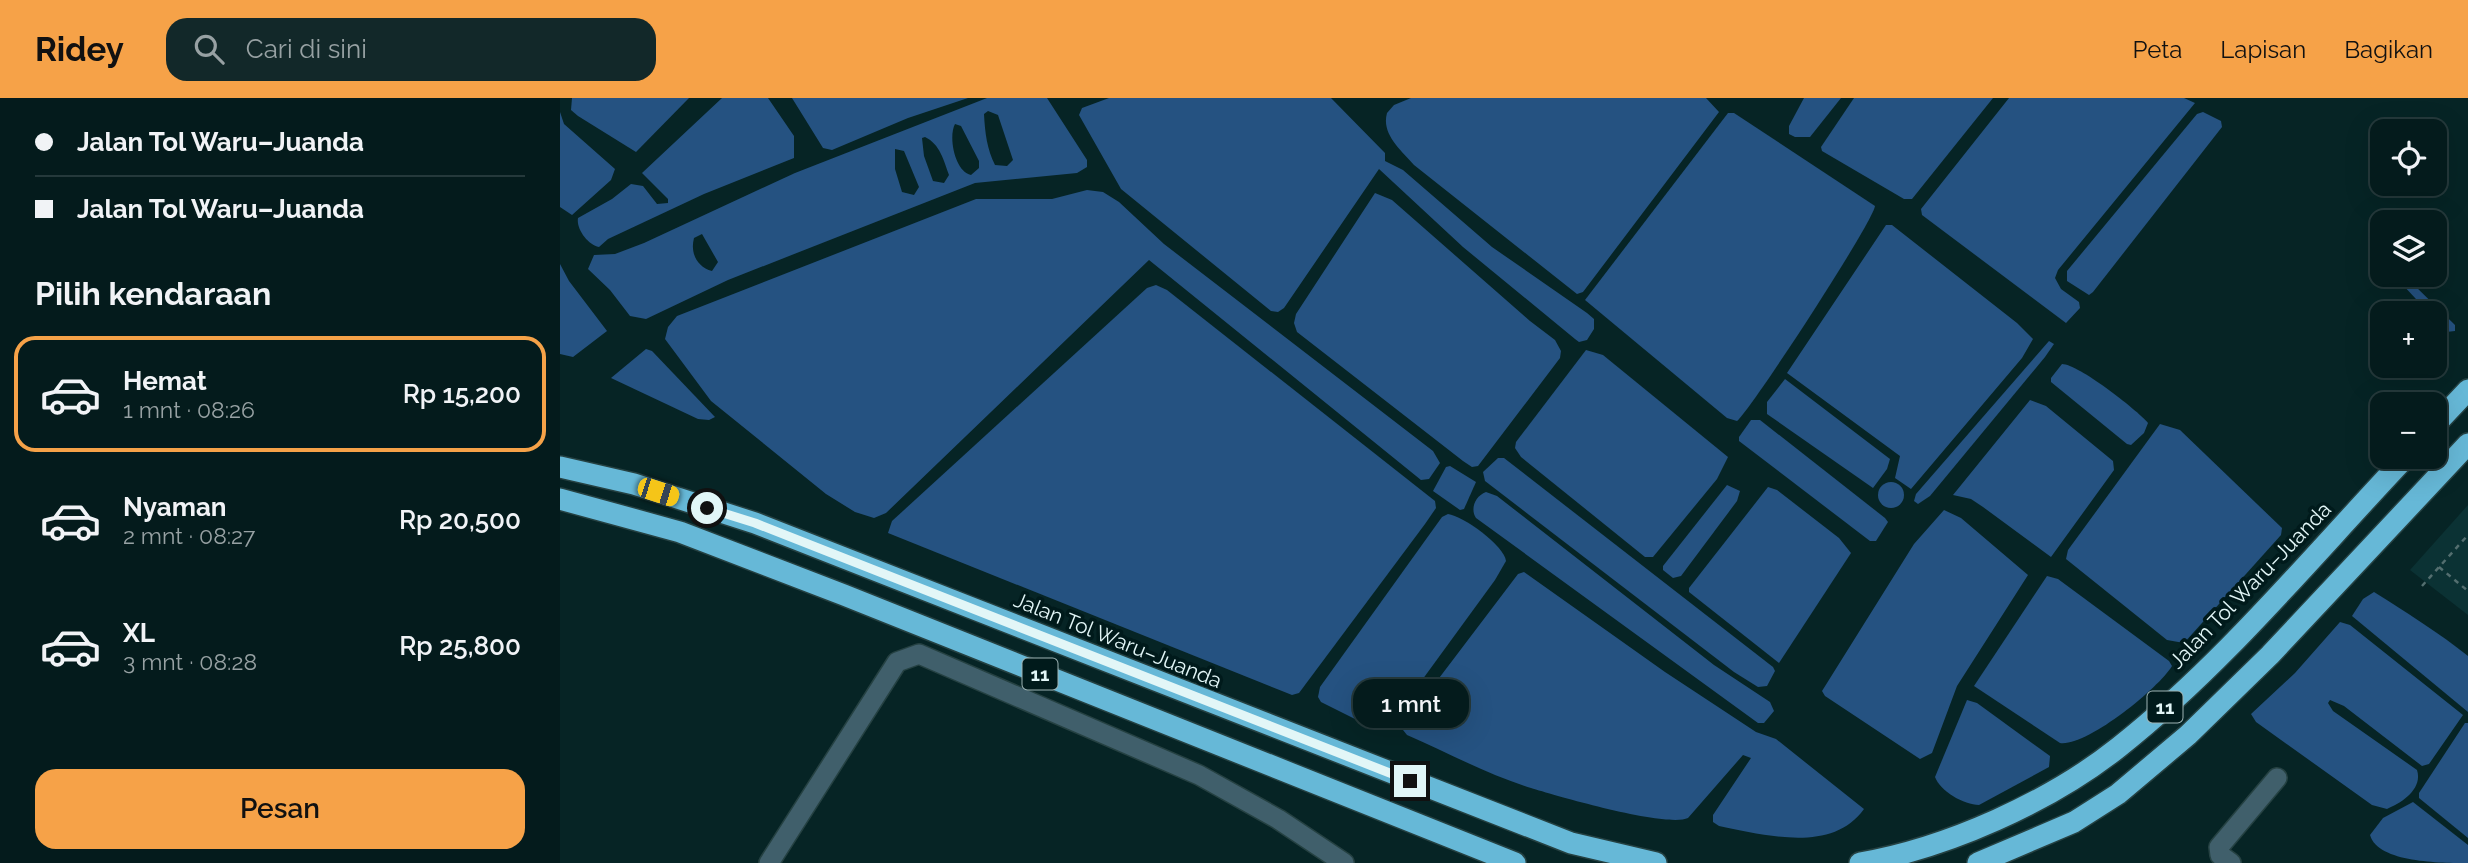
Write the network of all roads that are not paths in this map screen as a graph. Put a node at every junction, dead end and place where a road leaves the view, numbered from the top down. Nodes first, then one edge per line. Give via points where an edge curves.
1 (2468, 390) edge
2 (2447, 412) edge
3 (2468, 444) edge
4 (560, 467) edge
5 (2395, 469) edge
6 (560, 499) edge
7 (2277, 778) dead end
8 (769, 863) edge
9 (1344, 863) edge
10 (1515, 863) edge
11 (1656, 863) edge
12 (1860, 863) edge
13 (1978, 863) edge
14 (2231, 863) edge

1 - 2 highway
3 - 13 highway, 11 via 2270,655 2188,735 2118,794 2074,822
4 - 11 highway, Jalan Tol Waru–Juanda / 11 via 634,484 755,523 1560,839
5 - 12 highway, Jalan Tol Waru–Juanda / 11 via 2200,676 2118,748 2050,793 1946,840
6 - 10 highway, 11 via 680,532
7 - 14 street via 2219,847 2220,855
8 - 9 street via 897,662 919,654 1199,775

